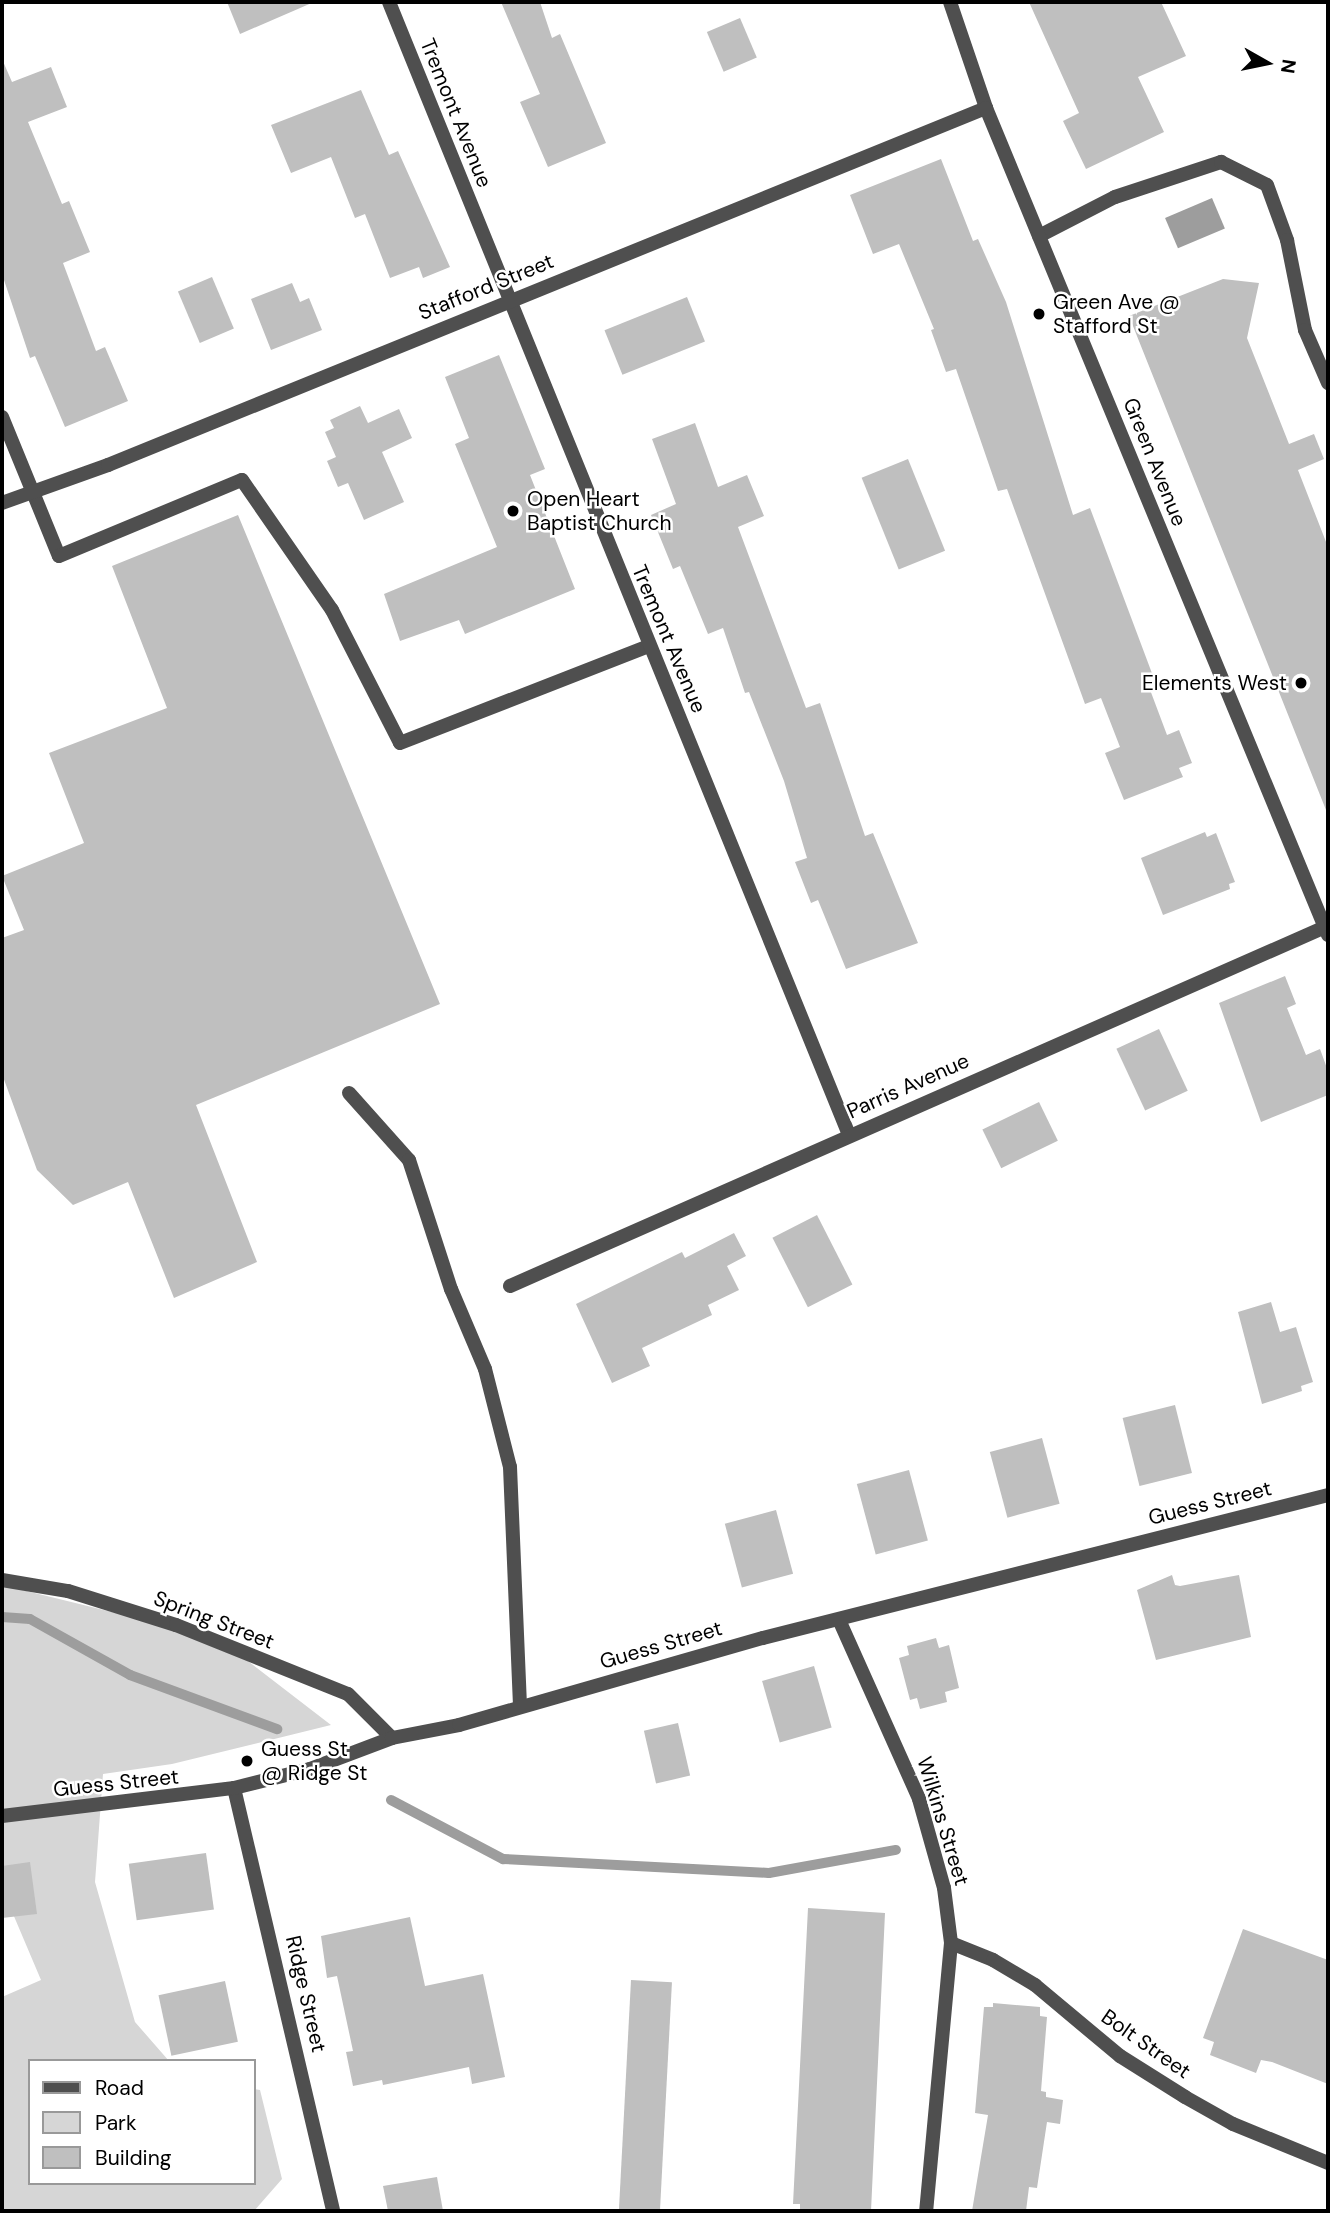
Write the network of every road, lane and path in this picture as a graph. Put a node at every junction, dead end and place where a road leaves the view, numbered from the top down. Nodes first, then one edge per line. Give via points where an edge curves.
1 (389, 2) edge
2 (950, 2) edge
3 (986, 108) junction
4 (1039, 236) junction
5 (508, 300) junction
6 (1328, 383) edge
7 (2, 417) edge
8 (32, 490) junction
9 (2, 503) edge
10 (649, 646) junction
11 (1326, 931) edge
12 (349, 1093) dead end
13 (849, 1135) junction
14 (510, 1286) dead end
15 (1328, 1495) edge
16 (2, 1580) edge
17 (840, 1622) junction
18 (520, 1707) junction
19 (393, 1738) junction
20 (233, 1788) junction
21 (2, 1816) edge
22 (951, 1942) junction
23 (1328, 2163) edge
24 (333, 2211) edge
25 (926, 2211) edge

1 - 5 street, Tremont Avenue
2 - 3 street, Green Avenue
3 - 4 street, Green Avenue
3 - 5 street, Stafford Street
4 - 6 street via 1115,197 1221,162 1267,185 1287,240 1305,330
4 - 11 street, Green Avenue
5 - 8 street, Stafford Street via 108,466
5 - 10 street, Tremont Avenue
7 - 8 street
8 - 9 street, Stafford Street
8 - 10 street via 59,556 242,480 332,610 400,743
10 - 13 street, Tremont Avenue
11 - 13 street, Parris Avenue
12 - 18 street via 409,1160 452,1289 485,1369 510,1467
13 - 14 street, Parris Avenue
15 - 17 street, Guess Street
16 - 19 street, Spring Street via 68,1591 176,1625 299,1674 348,1694
17 - 18 street, Guess Street via 763,1638
17 - 22 street, Wilkins Street via 919,1798 944,1888
18 - 19 street, Guess Street
19 - 20 street, Guess Street via 310,1769
20 - 21 street, Guess Street
20 - 24 street, Ridge Street
22 - 23 street, Bolt Street via 1035,1985 1120,2056 1185,2096 1233,2124
22 - 25 street, Wilkins Street

